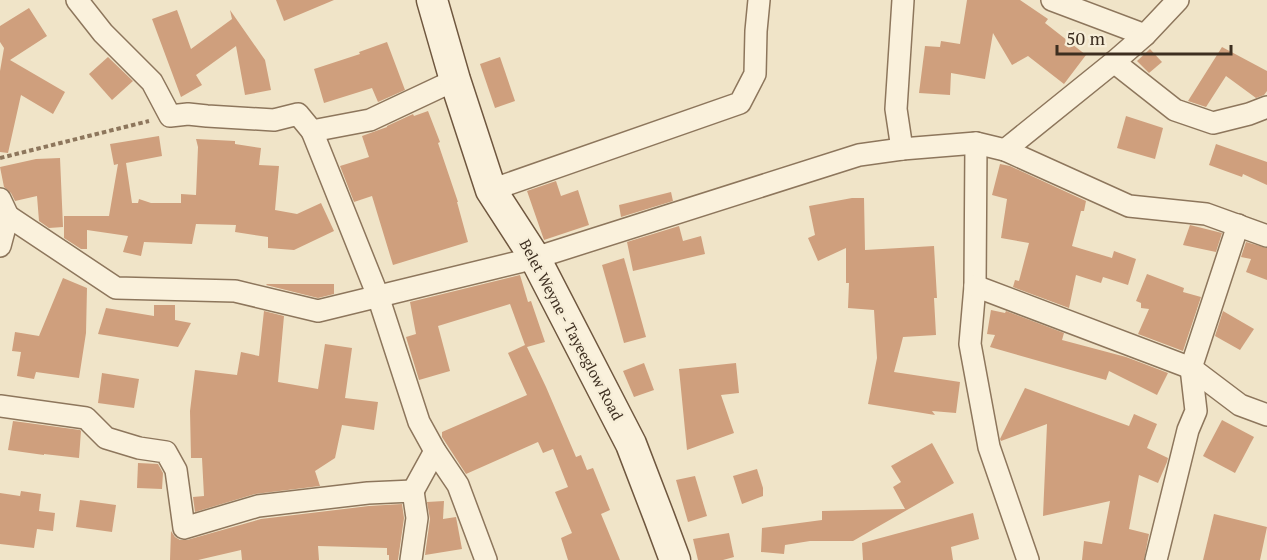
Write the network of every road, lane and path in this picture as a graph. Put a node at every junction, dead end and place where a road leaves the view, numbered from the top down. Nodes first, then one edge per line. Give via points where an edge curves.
1 (77, 0) edge
2 (432, 0) edge
3 (759, 0) edge
4 (903, 0) edge
5 (1052, 0) edge
6 (1178, 0) edge
7 (1144, 35) junction
8 (1114, 62) junction
9 (455, 80) junction
10 (1267, 107) edge
11 (170, 116) junction
12 (312, 131) junction
13 (976, 143) junction
14 (902, 149) junction
15 (1005, 150) junction
16 (0, 158) edge
17 (491, 190) junction
18 (4, 207) edge
19 (1238, 225) junction
20 (1267, 236) edge
21 (0, 246) edge
22 (535, 258) junction
23 (975, 286) junction
24 (378, 296) junction
25 (1191, 368) junction
26 (0, 406) edge
27 (1267, 414) edge
28 (435, 451) junction
29 (414, 491) junction
30 (411, 560) edge
31 (486, 560) edge
32 (675, 560) edge
33 (1028, 560) edge
34 (1156, 560) edge

1 - 11 street via 103,33 152,82
2 - 9 main road, Belet Weyne - Tayeeglow Road
3 - 17 street via 755,74 740,103
4 - 14 street via 896,109
5 - 7 street
6 - 7 street
7 - 8 street
8 - 10 street via 1174,110 1213,123
8 - 15 street
9 - 12 street via 370,120
9 - 17 main road, Belet Weyne - Tayeeglow Road
11 - 12 street via 274,120 298,114
11 - 16 path
12 - 24 street
13 - 14 street
13 - 15 street
13 - 23 street
14 - 22 street via 859,155
15 - 19 street via 1129,206 1206,214
17 - 22 main road, Belet Weyne - Tayeeglow Road
18 - 21 street
18 - 24 street via 116,288 235,291 318,311
19 - 20 street
19 - 25 street
22 - 24 street
22 - 32 main road, Belet Weyne - Tayeeglow Road via 631,444
23 - 25 street
23 - 33 street via 970,344 989,447
24 - 28 street via 418,422
25 - 27 street via 1240,405
25 - 34 street via 1196,411 1188,429
26 - 29 street via 86,418 106,438 166,452 176,470 184,528 258,506
28 - 29 street
28 - 31 street via 458,485
29 - 30 street via 417,518

